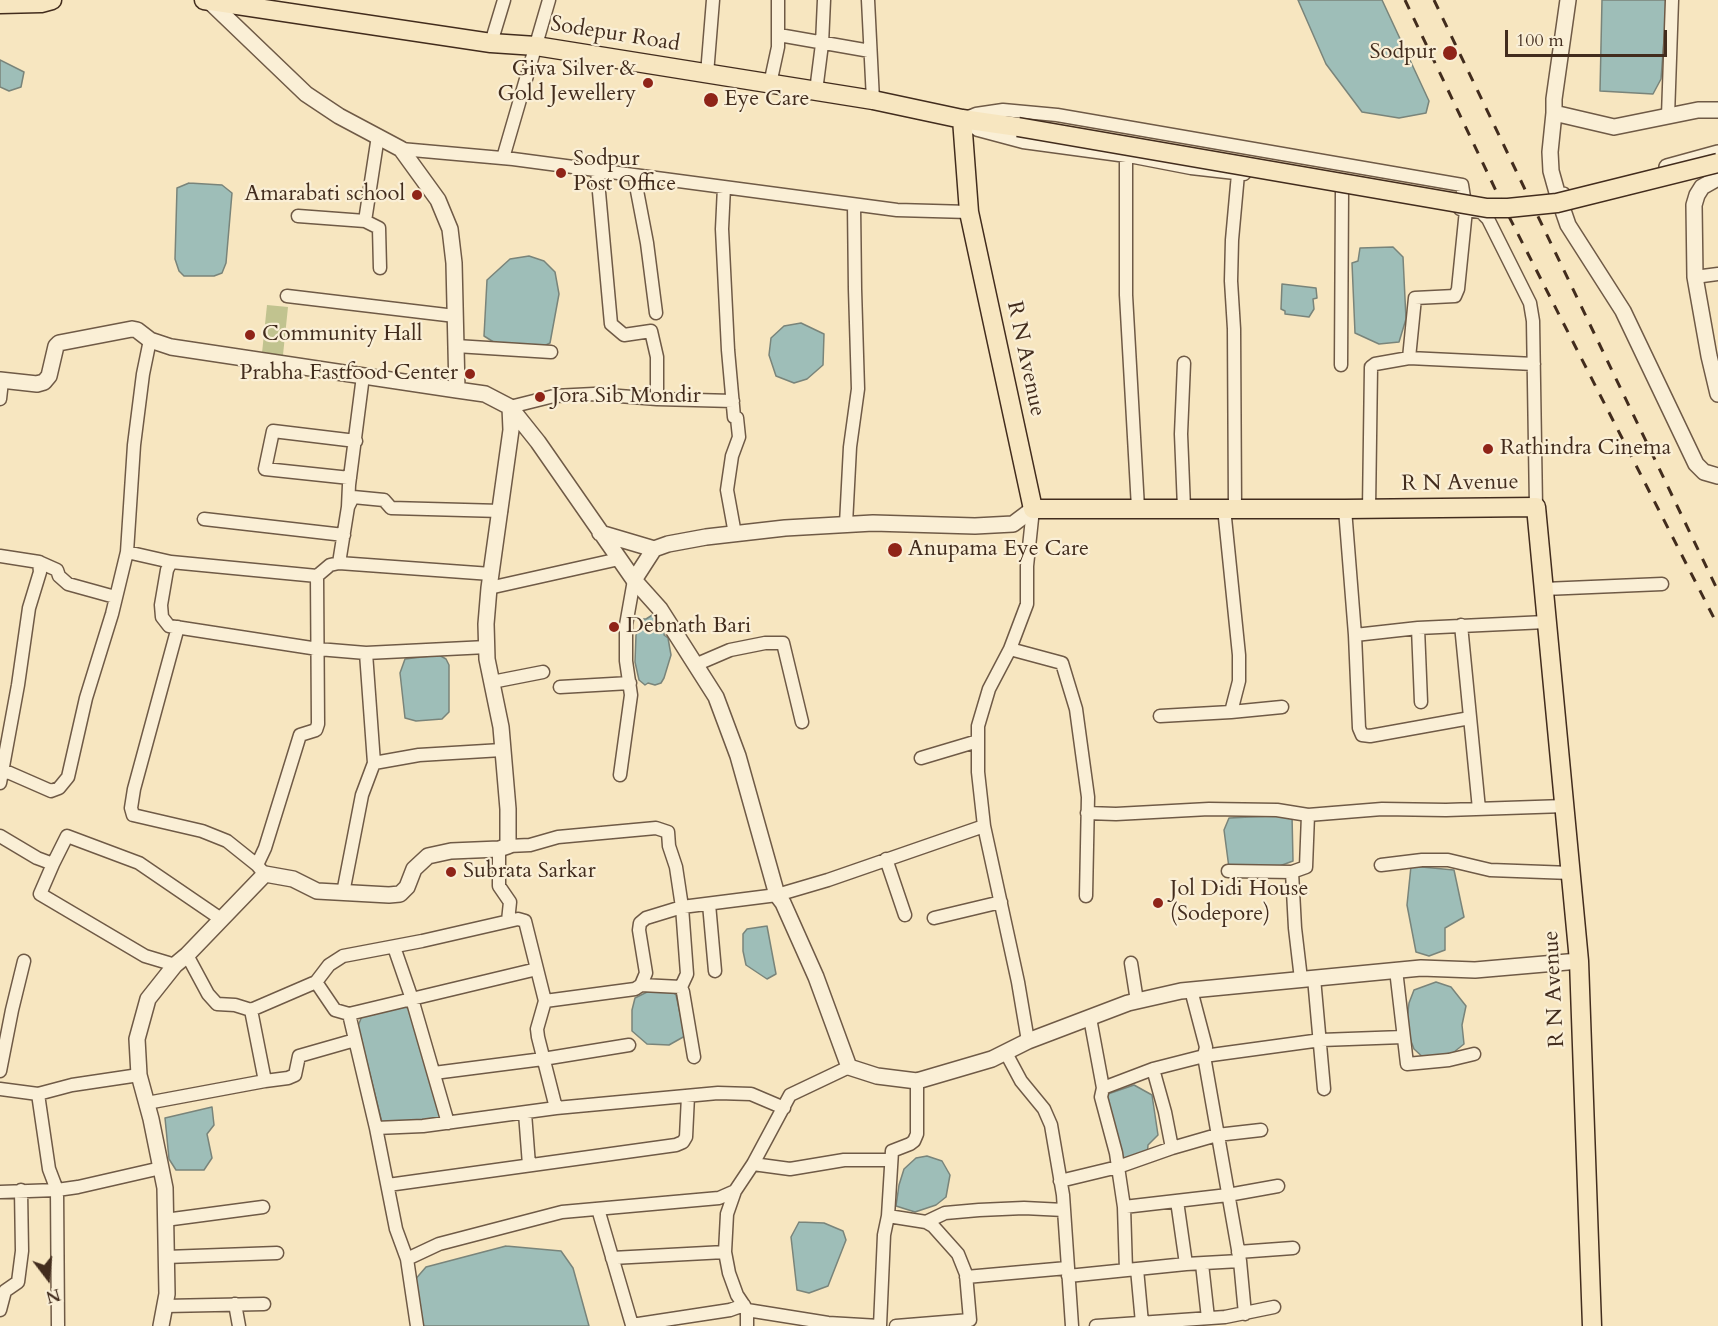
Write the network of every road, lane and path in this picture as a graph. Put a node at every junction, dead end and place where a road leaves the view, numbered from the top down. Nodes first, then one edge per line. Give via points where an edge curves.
1 (52, 0) edge
2 (207, 0) edge
3 (504, 0) edge
4 (549, 0) edge
5 (712, 0) edge
6 (778, 0) edge
7 (824, 0) edge
8 (868, 0) edge
9 (1568, 0) edge
10 (1672, 0) edge
11 (0, 4) edge
12 (778, 35) junction
13 (490, 43) junction
14 (822, 44) junction
15 (536, 46) junction
16 (870, 51) junction
17 (707, 74) junction
18 (770, 84) junction
19 (816, 91) junction
20 (873, 100) junction
21 (1718, 110) edge
22 (1554, 113) junction
23 (1668, 116) junction
24 (962, 119) junction
25 (378, 136) junction
26 (401, 149) junction
27 (1718, 153) edge
28 (1125, 156) junction
29 (503, 158) junction
30 (1718, 164) edge
31 (597, 170) junction
32 (1238, 174) junction
33 (634, 175) junction
34 (1718, 178) edge
35 (724, 187) junction
36 (1342, 190) junction
37 (1558, 196) junction
38 (854, 205) junction
39 (1466, 210) junction
40 (969, 212) junction
41 (298, 216) dead end
42 (365, 221) junction
43 (380, 268) dead end
44 (1718, 274) edge
45 (1695, 277) junction
46 (287, 296) dead end
47 (656, 313) dead end
48 (455, 316) junction
49 (150, 340) junction
50 (456, 346) junction
51 (551, 352) dead end
52 (1409, 358) junction
53 (1185, 363) dead end
54 (1534, 364) junction
55 (1341, 365) dead end
56 (363, 376) junction
57 (1, 381) edge
58 (457, 390) junction
59 (1718, 394) edge
60 (0, 399) edge
61 (657, 399) junction
62 (733, 401) junction
63 (510, 407) junction
64 (356, 441) junction
65 (1718, 476) edge
66 (350, 478) junction
67 (348, 507) junction
68 (1536, 507) junction
69 (1138, 508) junction
70 (1184, 508) junction
71 (1229, 508) junction
72 (1033, 509) junction
73 (1345, 509) junction
74 (1369, 509) junction
75 (501, 511) junction
76 (204, 519) dead end
77 (846, 524) junction
78 (600, 532) junction
79 (735, 534) junction
80 (344, 535) junction
81 (654, 549) junction
82 (127, 552) junction
83 (0, 556) edge
84 (619, 559) junction
85 (39, 561) junction
86 (171, 562) junction
87 (339, 564) junction
88 (317, 576) junction
89 (634, 580) junction
90 (490, 581) junction
91 (1662, 584) dead end
92 (1544, 589) junction
93 (115, 597) junction
94 (1546, 622) junction
95 (1461, 625) junction
96 (178, 627) junction
97 (1418, 628) junction
98 (1354, 635) junction
99 (487, 647) junction
100 (318, 649) junction
101 (1010, 649) junction
102 (366, 652) junction
103 (695, 665) junction
104 (543, 672) dead end
105 (492, 682) junction
106 (630, 683) junction
107 (560, 687) dead end
108 (1421, 702) dead end
109 (1282, 706) dead end
110 (1231, 712) junction
111 (1160, 716) dead end
112 (1470, 718) junction
113 (802, 722) dead end
114 (978, 741) junction
115 (502, 750) junction
116 (921, 758) dead end
117 (374, 763) junction
118 (3, 770) junction
119 (620, 775) dead end
120 (0, 783) edge
121 (1565, 806) junction
122 (1479, 809) junction
123 (1087, 813) junction
124 (1308, 815) junction
125 (984, 826) junction
126 (0, 836) edge
127 (503, 847) junction
128 (886, 859) junction
129 (53, 864) junction
130 (1381, 866) dead end
131 (261, 870) junction
132 (1228, 871) dead end
133 (1292, 872) junction
134 (1571, 873) junction
135 (343, 893) junction
136 (777, 895) junction
137 (1086, 896) dead end
138 (1001, 902) junction
139 (709, 904) junction
140 (681, 907) junction
141 (905, 915) dead end
142 (934, 918) dead end
143 (221, 919) junction
144 (508, 921) junction
145 (394, 947) junction
146 (188, 955) junction
147 (24, 961) dead end
148 (1579, 961) junction
149 (1131, 963) dead end
150 (174, 965) junction
151 (537, 969) junction
152 (1396, 970) junction
153 (715, 971) dead end
154 (1307, 979) junction
155 (316, 982) junction
156 (641, 985) junction
157 (681, 987) junction
158 (1191, 990) junction
159 (412, 999) junction
160 (545, 1001) junction
161 (1137, 1001) junction
162 (251, 1010) junction
163 (349, 1014) junction
164 (1090, 1018) junction
165 (1403, 1037) junction
166 (355, 1040) junction
167 (1321, 1040) junction
168 (1028, 1041) junction
169 (629, 1045) dead end
170 (1006, 1053) junction
171 (1474, 1054) dead end
172 (1204, 1056) junction
173 (694, 1057) dead end
174 (543, 1059) junction
175 (849, 1067) junction
176 (1153, 1069) junction
177 (0, 1071) edge
178 (434, 1073) junction
179 (139, 1075) junction
180 (264, 1081) junction
181 (917, 1081) junction
182 (1103, 1088) junction
183 (0, 1089) edge
184 (1324, 1089) dead end
185 (38, 1094) junction
186 (688, 1096) junction
187 (147, 1103) junction
188 (556, 1108) junction
189 (784, 1108) junction
190 (525, 1113) junction
191 (448, 1123) junction
192 (376, 1128) junction
193 (1261, 1131) dead end
194 (1217, 1135) junction
195 (1172, 1148) junction
196 (891, 1160) junction
197 (753, 1164) junction
198 (529, 1165) junction
199 (1118, 1167) junction
200 (161, 1168) junction
201 (1060, 1181) junction
202 (388, 1185) junction
203 (1278, 1186) dead end
204 (21, 1190) junction
205 (57, 1190) junction
206 (735, 1191) junction
207 (0, 1192) edge
208 (1228, 1195) junction
209 (1177, 1201) junction
210 (1124, 1206) junction
211 (263, 1207) dead end
212 (598, 1209) junction
213 (1064, 1210) junction
214 (888, 1216) junction
215 (165, 1220) junction
216 (926, 1222) junction
217 (1293, 1248) dead end
218 (277, 1252) dead end
219 (725, 1252) junction
220 (1239, 1256) junction
221 (166, 1257) junction
222 (612, 1258) junction
223 (407, 1259) junction
224 (1186, 1264) junction
225 (1202, 1264) junction
226 (1132, 1270) junction
227 (1068, 1272) junction
228 (966, 1277) junction
229 (2, 1291) edge
230 (235, 1304) junction
231 (264, 1304) dead end
232 (165, 1306) junction
233 (745, 1307) junction
234 (1274, 1307) dead end
235 (0, 1310) edge
236 (1245, 1314) junction
237 (1208, 1318) junction
238 (1225, 1322) edge
239 (970, 1323) edge
240 (1142, 1323) junction
241 (828, 1324) edge
242 (58, 1326) edge
243 (160, 1326) edge
244 (239, 1326) edge
245 (417, 1326) edge
246 (747, 1326) edge
247 (879, 1326) edge
248 (896, 1326) edge
249 (1072, 1326) edge
250 (1096, 1326) edge
251 (1592, 1326) edge

1 - 11 main road
2 - 13 main road, Sodepur Road
2 - 25 street via 306,94
3 - 13 street
4 - 15 street
5 - 17 street
6 - 12 street
7 - 14 street
8 - 16 street
9 - 22 street
10 - 23 street
12 - 14 street
12 - 18 street
13 - 15 main road, Sodepur Road
14 - 16 street
14 - 19 street
15 - 17 main road, Sodepur Road
15 - 29 street
16 - 20 street
17 - 18 main road, Sodepur Road
18 - 19 main road, Sodepur Road
19 - 20 main road, Sodepur Road
20 - 24 main road, Sodepur Road
21 - 23 street
22 - 23 street via 1614,127
22 - 37 street via 1551,171
24 - 28 street via 978,130 1023,142
24 - 30 main road, Sodepur Road, bridge via 1487,208 1557,203
24 - 39 street via 1003,110 1057,115 1459,183 1464,188
24 - 40 main road, R N Avenue
25 - 26 street
25 - 42 street
26 - 29 street
26 - 48 street via 438,200 450,229
27 - 37 street
28 - 32 street
28 - 69 street via 1125,295
29 - 31 street
31 - 33 street
31 - 61 street via 612,324 624,335 651,331 657,357
32 - 36 street
32 - 71 street via 1232,240
33 - 35 street
33 - 47 street
34 - 45 street via 1702,187 1694,206
35 - 38 street
35 - 62 street via 722,229
36 - 39 street
36 - 55 street
37 - 65 street via 1568,225 1623,311 1696,464 1704,472
38 - 40 street
38 - 77 street via 858,389
39 - 52 street via 1458,289 1455,296 1415,298
39 - 54 street via 1481,212 1488,219 1530,303
40 - 72 main road, R N Avenue
41 - 42 street
42 - 43 street via 379,228
44 - 45 street
45 - 59 street
46 - 48 street
48 - 50 street
49 - 56 street via 210,354
49 - 57 street via 132,329 63,342 56,346 44,382
49 - 82 street via 134,445
50 - 51 street
50 - 58 street
52 - 54 street
52 - 74 street via 1371,367
53 - 70 street via 1181,434
54 - 68 street
56 - 58 street
56 - 64 street
57 - 60 street
58 - 63 street via 485,394
61 - 62 street
61 - 63 street via 594,394 554,396
62 - 79 street via 738,437 727,490
63 - 75 street
63 - 78 street
64 - 66 street
64 - 66 street via 273,431 265,469
66 - 67 street
67 - 75 street via 353,497 384,500 391,508
67 - 80 street
68 - 74 main road, R N Avenue
68 - 92 main road, R N Avenue
69 - 70 main road, R N Avenue
69 - 72 main road, R N Avenue
70 - 71 main road, R N Avenue
71 - 73 main road, R N Avenue
71 - 110 street via 1239,655 1239,681
72 - 77 street via 1012,524
72 - 101 street via 1027,604
73 - 74 main road, R N Avenue
73 - 98 street
75 - 90 street
76 - 80 street
77 - 79 street
78 - 81 street
78 - 84 street
79 - 81 street
80 - 87 street
81 - 89 street
82 - 86 street
82 - 93 street
83 - 85 street
84 - 89 street
84 - 90 street
85 - 93 street via 57,570 68,585
85 - 118 street
86 - 88 street
86 - 96 street via 162,617 169,626
87 - 88 street via 330,565
87 - 90 street
88 - 100 street
89 - 103 street via 660,609
89 - 106 street via 626,625
90 - 99 street
91 - 92 street
92 - 94 main road, R N Avenue
93 - 118 street via 68,777 51,791
94 - 95 street
94 - 121 main road, R N Avenue
95 - 97 street
95 - 112 street
96 - 100 street
96 - 131 street via 134,789 133,814 227,841
97 - 98 street
97 - 108 street
98 - 112 street via 1362,735
99 - 102 street
99 - 105 street
100 - 102 street
100 - 131 street via 318,723 316,730 300,735
101 - 114 street via 989,689 978,726
101 - 123 street via 1062,663 1076,708
102 - 117 street
103 - 113 street via 730,650 783,643
103 - 136 street via 716,697 738,756
104 - 105 street
105 - 115 street
106 - 107 street
106 - 119 street
109 - 110 street
110 - 111 street
112 - 122 street
114 - 116 street
114 - 125 street
115 - 117 street via 419,755
115 - 127 street via 508,809
117 - 135 street via 362,795
118 - 120 street
121 - 122 street
121 - 134 main road, R N Avenue
122 - 124 street via 1382,809
123 - 124 street via 1209,808
123 - 137 street
124 - 133 street via 1306,867
125 - 128 street
125 - 138 street
126 - 129 street
127 - 135 street via 428,856 414,869 400,894
127 - 140 street via 558,837 645,829 668,832
127 - 144 street via 499,886 510,902
128 - 136 street
128 - 141 street
129 - 143 street via 67,836 139,863
129 - 150 street via 40,894 145,956
130 - 134 street via 1422,860 1490,870
131 - 135 street via 317,891
131 - 143 street
132 - 133 street
133 - 154 street via 1295,928
134 - 148 main road, R N Avenue
136 - 139 street
136 - 175 street via 816,977
138 - 142 street
138 - 168 street
139 - 140 street
139 - 153 street
140 - 156 street via 640,923 646,973
140 - 157 street via 687,974
143 - 146 street
144 - 145 street
144 - 151 street via 525,921
145 - 155 street via 343,956 329,965
145 - 159 street
146 - 150 street
146 - 162 street via 217,1004
147 - 177 street
148 - 152 street via 1475,970
148 - 251 main road, R N Avenue
149 - 161 street
150 - 179 street via 148,999 137,1039
151 - 159 street
151 - 160 street
152 - 154 street
152 - 165 street
154 - 158 street
154 - 167 street
155 - 162 street
155 - 163 street via 335,1010
156 - 157 street
156 - 160 street
157 - 173 street
158 - 161 street
158 - 172 street via 1206,1047
159 - 163 street
159 - 178 street
160 - 174 street via 537,1029
161 - 164 street
162 - 180 street
163 - 166 street
164 - 168 street
164 - 182 street
165 - 167 street
165 - 171 street via 1407,1064
166 - 180 street via 299,1056 295,1075
166 - 192 street
167 - 172 street
167 - 184 street
168 - 170 street
169 - 174 street
170 - 181 street
170 - 201 street via 1052,1125
172 - 176 street
172 - 194 street
174 - 178 street
174 - 188 street
175 - 181 street via 877,1076
175 - 189 street via 790,1095
176 - 182 street
176 - 195 street
178 - 191 street
179 - 185 street
179 - 187 street
180 - 187 street
181 - 196 street via 917,1134 910,1144 892,1151
182 - 199 street via 1101,1097
183 - 185 street
185 - 205 street via 49,1169
186 - 188 street
186 - 189 street via 751,1094
186 - 198 street via 686,1137 676,1146
187 - 200 street
188 - 190 street
189 - 197 street
190 - 191 street
190 - 198 street
191 - 192 street
192 - 202 street
193 - 194 street
194 - 195 street
194 - 208 street
195 - 199 street
196 - 197 street via 844,1160 790,1169
196 - 214 street
197 - 206 street
198 - 202 street
199 - 201 street
199 - 210 street
200 - 205 street
200 - 215 street
201 - 213 street
202 - 223 street via 396,1229
203 - 208 street
204 - 205 street
204 - 207 street
204 - 229 street via 18,1282
205 - 242 street
206 - 212 street via 719,1198
206 - 219 street via 727,1214
208 - 209 street
208 - 220 street
209 - 210 street
209 - 224 street
210 - 226 street
211 - 215 street
212 - 222 street
212 - 223 street via 562,1212 438,1244
213 - 216 street via 979,1210 945,1213
213 - 227 street
214 - 216 street
214 - 247 street
215 - 221 street
216 - 228 street via 958,1254
217 - 220 street
218 - 221 street
219 - 222 street
219 - 233 street via 729,1274
220 - 225 street
220 - 236 street
221 - 232 street
222 - 233 street via 632,1325
223 - 245 street
224 - 225 street
224 - 226 street
225 - 237 street
226 - 227 street
226 - 240 street
227 - 228 street
227 - 249 street
228 - 239 street
229 - 235 street
230 - 231 street
230 - 232 street
230 - 244 street
232 - 243 street
233 - 241 street
233 - 246 street
234 - 236 street
236 - 238 street
237 - 238 street
237 - 240 street
239 - 248 street
240 - 250 street
241 - 247 street

